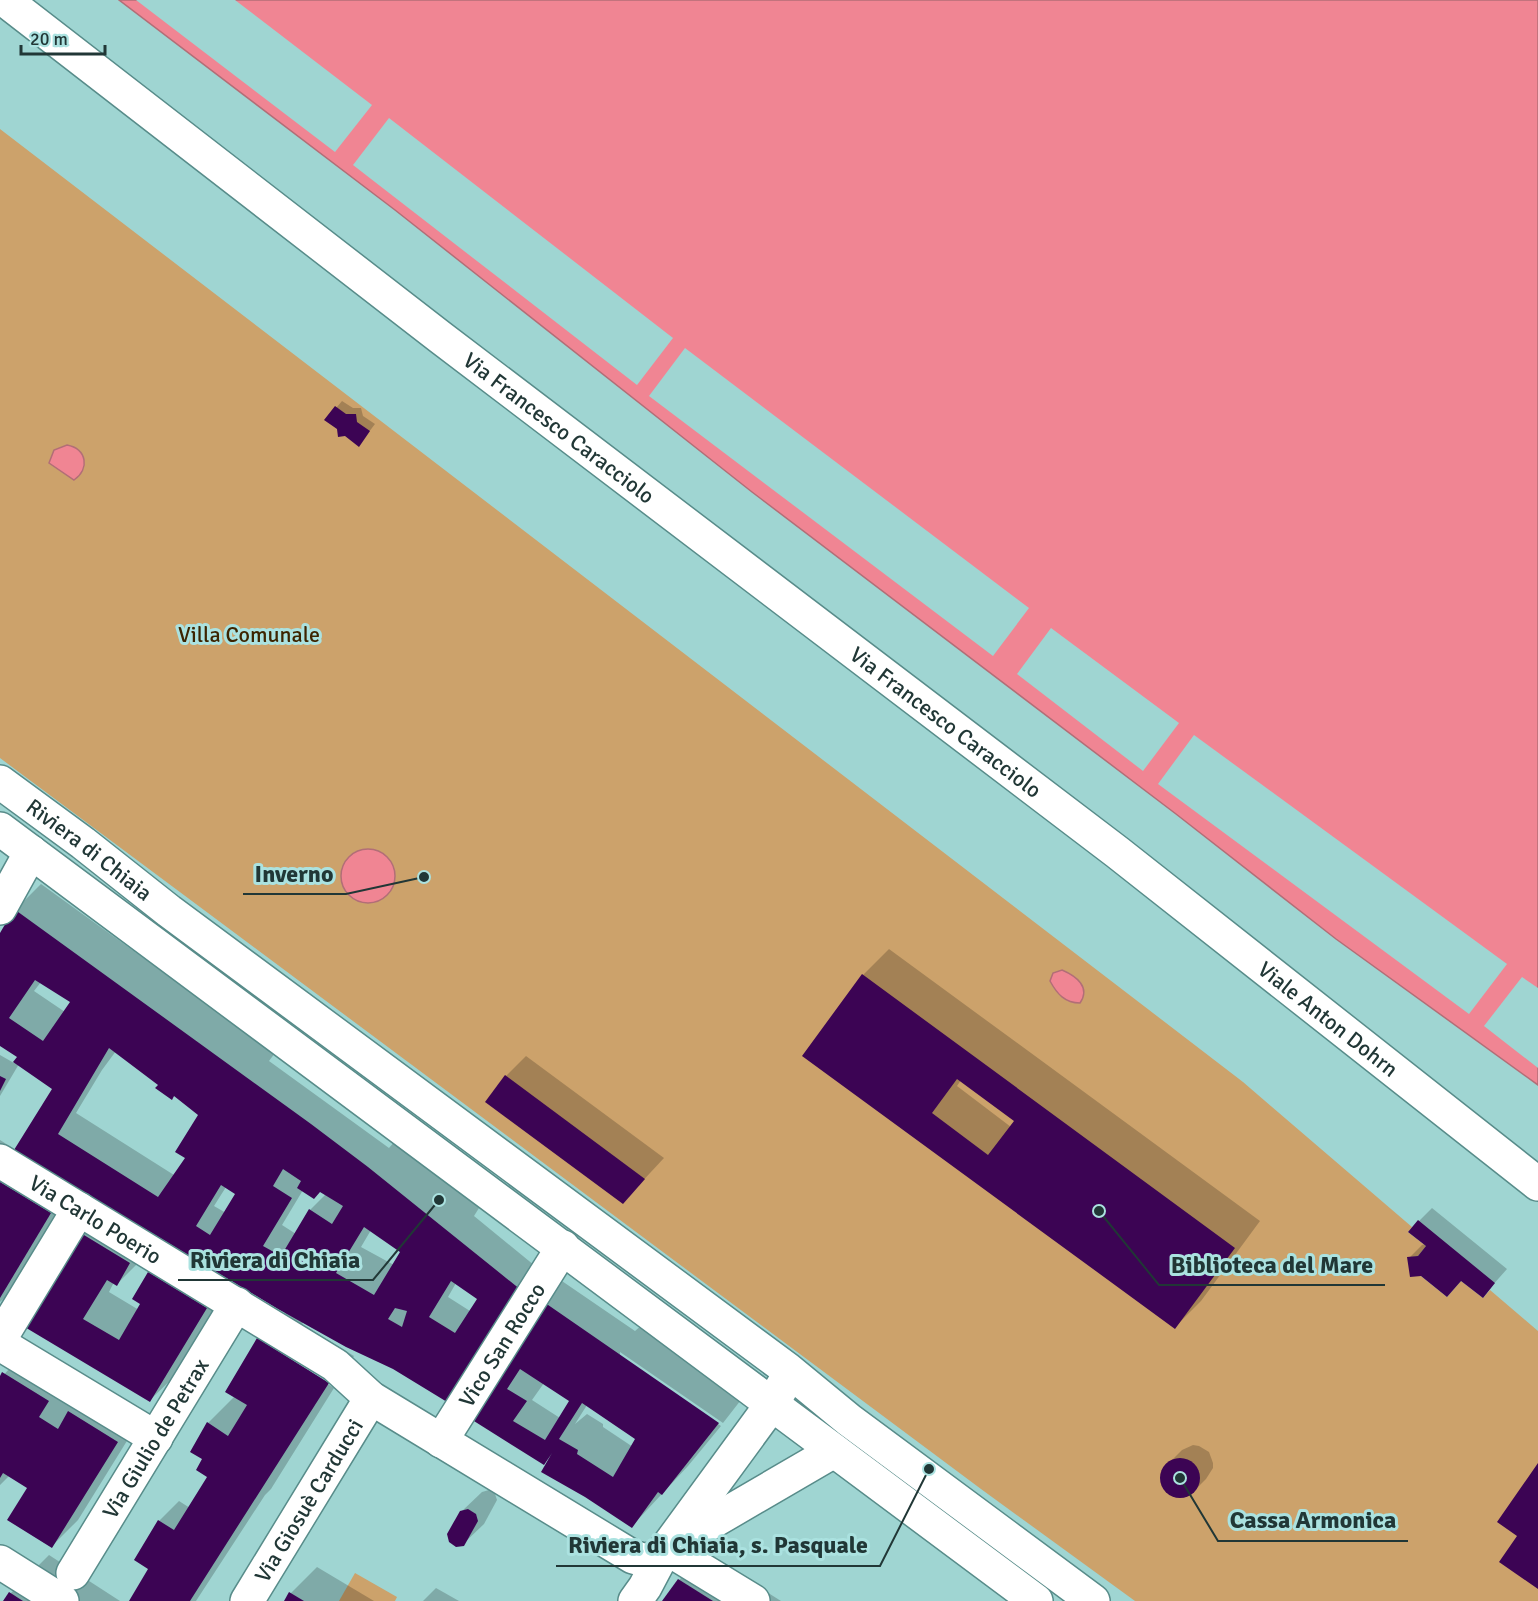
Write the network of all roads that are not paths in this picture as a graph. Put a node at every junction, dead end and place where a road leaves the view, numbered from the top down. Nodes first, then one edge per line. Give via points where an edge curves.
1 (5, 0) edge
2 (0, 782) edge
3 (0, 829) edge
4 (31, 852) junction
5 (1117, 852) joint
6 (0, 908) edge
7 (0, 1161) edge
8 (1536, 1182) edge
9 (79, 1209) junction
10 (563, 1247) junction
11 (237, 1304) junction
12 (0, 1341) edge
13 (787, 1369) junction
14 (371, 1398) junction
15 (772, 1404) junction
16 (156, 1438) junction
17 (441, 1441) junction
18 (834, 1451) junction
19 (665, 1551) junction
20 (0, 1562) edge
21 (67, 1587) edge
22 (247, 1601) edge
23 (635, 1601) edge
24 (753, 1601) edge
25 (1036, 1601) edge
26 (1093, 1601) edge

1 - 5 street, Via Francesco Caracciolo
2 - 13 street, Riviera di Chiaia
3 - 4 street, Riviera di Chiaia
4 - 6 street
4 - 10 street, Riviera di Chiaia
5 - 8 street, Viale Anton Dohrn
7 - 9 street, Via Carlo Poerio
9 - 11 street, Via Carlo Poerio
9 - 12 street
10 - 15 street, Riviera di Chiaia
10 - 17 street, Vico San Rocco
11 - 14 street, Via Carlo Poerio via 335,1365
11 - 16 street, Via Giulio de Petrax
12 - 16 street
13 - 15 street via 785,1383
13 - 26 street, Riviera di Chiaia via 849,1420
14 - 17 street, Via Carlo Poerio
14 - 22 street, Via Giosuè Carducci
15 - 18 street, Riviera di Chiaia
15 - 19 street
16 - 21 street, Via Giulio de Petrax
17 - 19 street, Via Carlo Poerio via 633,1557 647,1561
18 - 19 street, Via Carlo Poerio
18 - 25 street, Riviera di Chiaia
19 - 23 street
19 - 24 street
20 - 21 street

